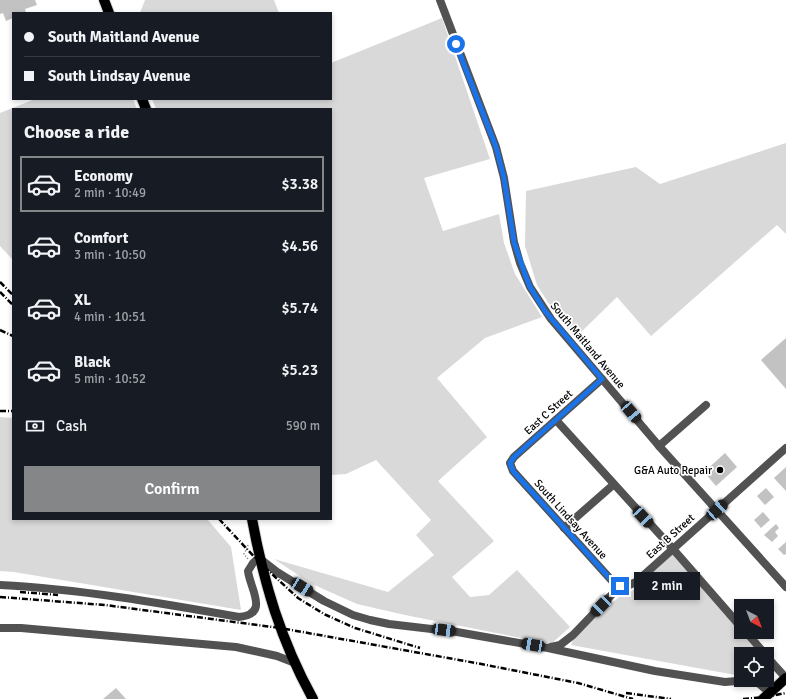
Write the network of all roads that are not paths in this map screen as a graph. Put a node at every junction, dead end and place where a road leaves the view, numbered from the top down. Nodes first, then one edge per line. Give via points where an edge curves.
1 (104, 0) edge
2 (440, 0) edge
3 (109, 12) edge
4 (602, 379) junction
5 (706, 405) dead end
6 (556, 420) junction
7 (659, 446) junction
8 (785, 450) edge
9 (510, 463) joint
10 (613, 484) junction
11 (717, 510) junction
12 (252, 520) edge
13 (564, 528) junction
14 (673, 549) junction
15 (259, 558) junction
16 (0, 585) edge
17 (620, 586) junction
18 (786, 587) edge
19 (734, 619) edge
20 (0, 628) edge
21 (752, 639) edge
22 (759, 647) edge
23 (548, 648) junction
24 (295, 663) junction
25 (774, 665) edge
26 (786, 678) edge
27 (766, 696) edge
28 (313, 699) edge

1 - 3 main road
2 - 4 street, South Maitland Avenue via 496,147 504,178 514,242 525,274 545,311
4 - 6 street, East C Street
4 - 7 street, South Maitland Avenue
5 - 7 street
6 - 9 street, East C Street
6 - 10 street
7 - 11 street, South Maitland Avenue
8 - 11 street, East B Street
9 - 13 street, South Lindsay Avenue via 513,471
10 - 13 street
10 - 14 street
11 - 14 street, East B Street
11 - 18 street, South Maitland Avenue
12 - 15 main road
13 - 17 street, South Lindsay Avenue via 614,583
14 - 17 street, East B Street via 636,582
14 - 19 street
15 - 16 street via 248,571 257,602 255,609 251,614 239,617 181,606 28,586
15 - 23 street via 324,601 353,615 370,620
15 - 24 main road via 273,608
17 - 23 street via 573,635 560,645
20 - 24 street via 236,647 277,656
21 - 22 street
23 - 27 street via 655,671 725,682 750,680 757,682
24 - 28 main road
25 - 26 street
26 - 27 main road

